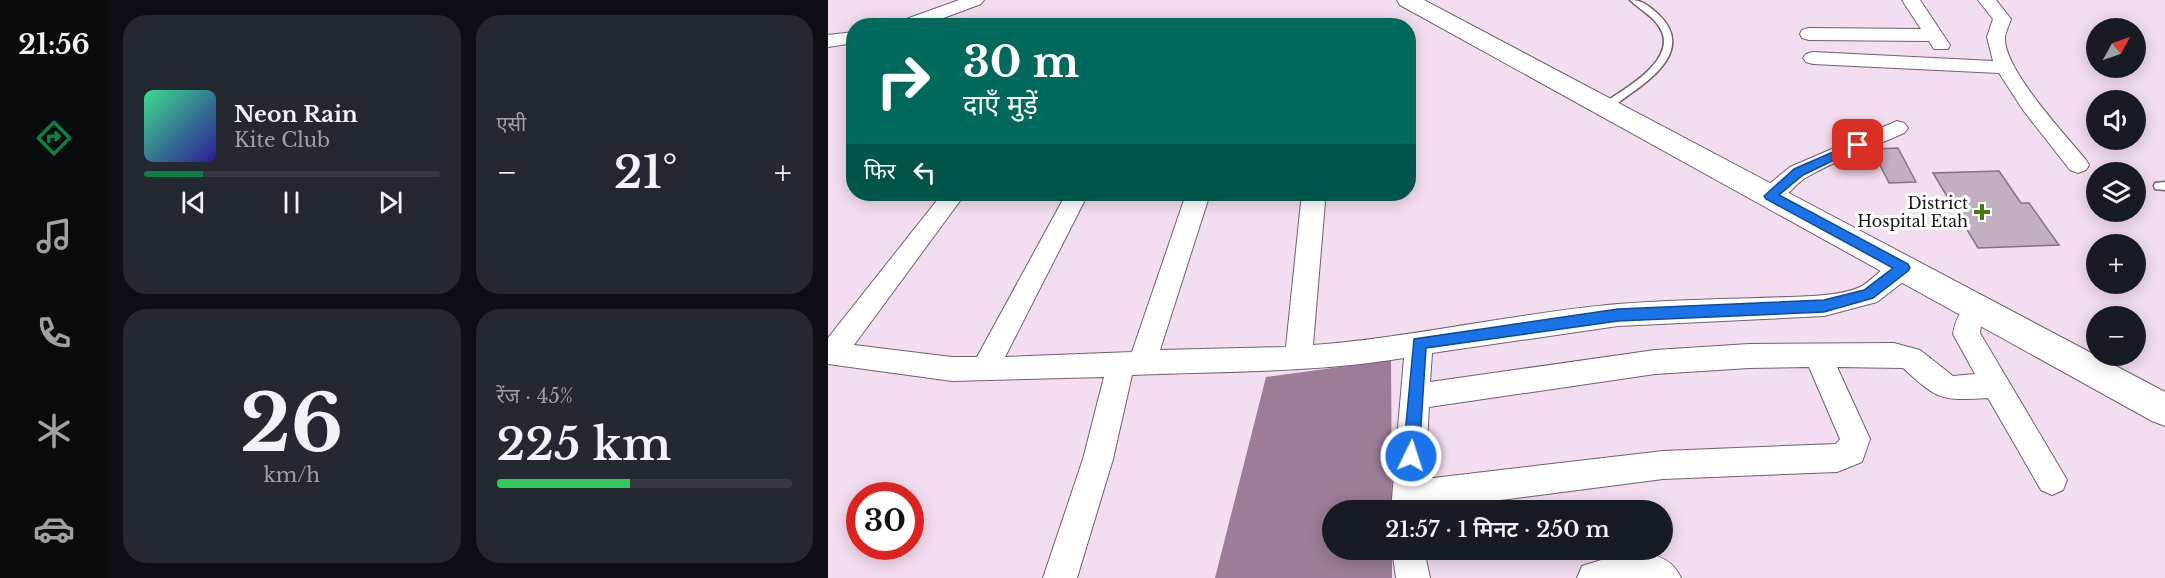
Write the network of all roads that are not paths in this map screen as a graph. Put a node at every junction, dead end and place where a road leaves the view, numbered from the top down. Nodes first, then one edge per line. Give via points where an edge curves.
1 (962, 0) edge
2 (974, 0) edge
3 (1408, 0) edge
4 (1634, 0) edge
5 (1911, 0) edge
6 (1987, 0) edge
7 (926, 18) edge
8 (1809, 34) dead end
9 (1935, 35) junction
10 (846, 38) edge
11 (828, 41) edge
12 (1813, 58) dead end
13 (1953, 64) junction
14 (2005, 67) junction
15 (1605, 106) junction
16 (1897, 128) dead end
17 (2078, 165) dead end
18 (1770, 196) junction
19 (949, 201) edge
20 (1073, 201) edge
21 (1196, 201) edge
22 (1313, 202) dead end
23 (1903, 268) junction
24 (1979, 309) junction
25 (1419, 343) junction
26 (830, 353) edge
27 (1818, 356) junction
28 (1298, 358) junction
29 (1132, 364) junction
30 (985, 368) junction
31 (1994, 385) junction
32 (1415, 397) junction
33 (2165, 410) edge
34 (2052, 480) dead end
35 (1408, 500) edge
36 (1428, 500) edge
37 (1410, 560) edge
38 (1060, 578) edge
39 (1413, 578) edge
40 (1593, 578) edge
41 (1664, 578) edge

1 - 2 street
2 - 7 street
3 - 15 street
4 - 15 lane via 1667,33 1666,56 1653,73
5 - 9 street
6 - 14 street via 2002,19 1995,39
8 - 9 street
9 - 13 street
10 - 11 street
12 - 13 street
13 - 14 street
14 - 17 street
15 - 18 street
16 - 18 street via 1798,172
18 - 23 street
19 - 26 street
20 - 30 street
21 - 29 street
22 - 28 street
23 - 24 street
23 - 25 street via 1868,295 1824,306 1618,315
24 - 31 street via 1968,323 1966,334
24 - 33 street
25 - 28 street
25 - 32 street
26 - 30 street via 952,369
27 - 31 street via 1894,355 1910,358 1938,382 1952,388
27 - 32 street via 1655,362
27 - 36 street via 1855,440 1851,452 1837,458 1663,465
28 - 29 street
29 - 30 street
29 - 38 street
31 - 34 street
32 - 35 street
37 - 39 street
40 - 41 street via 1641,568

